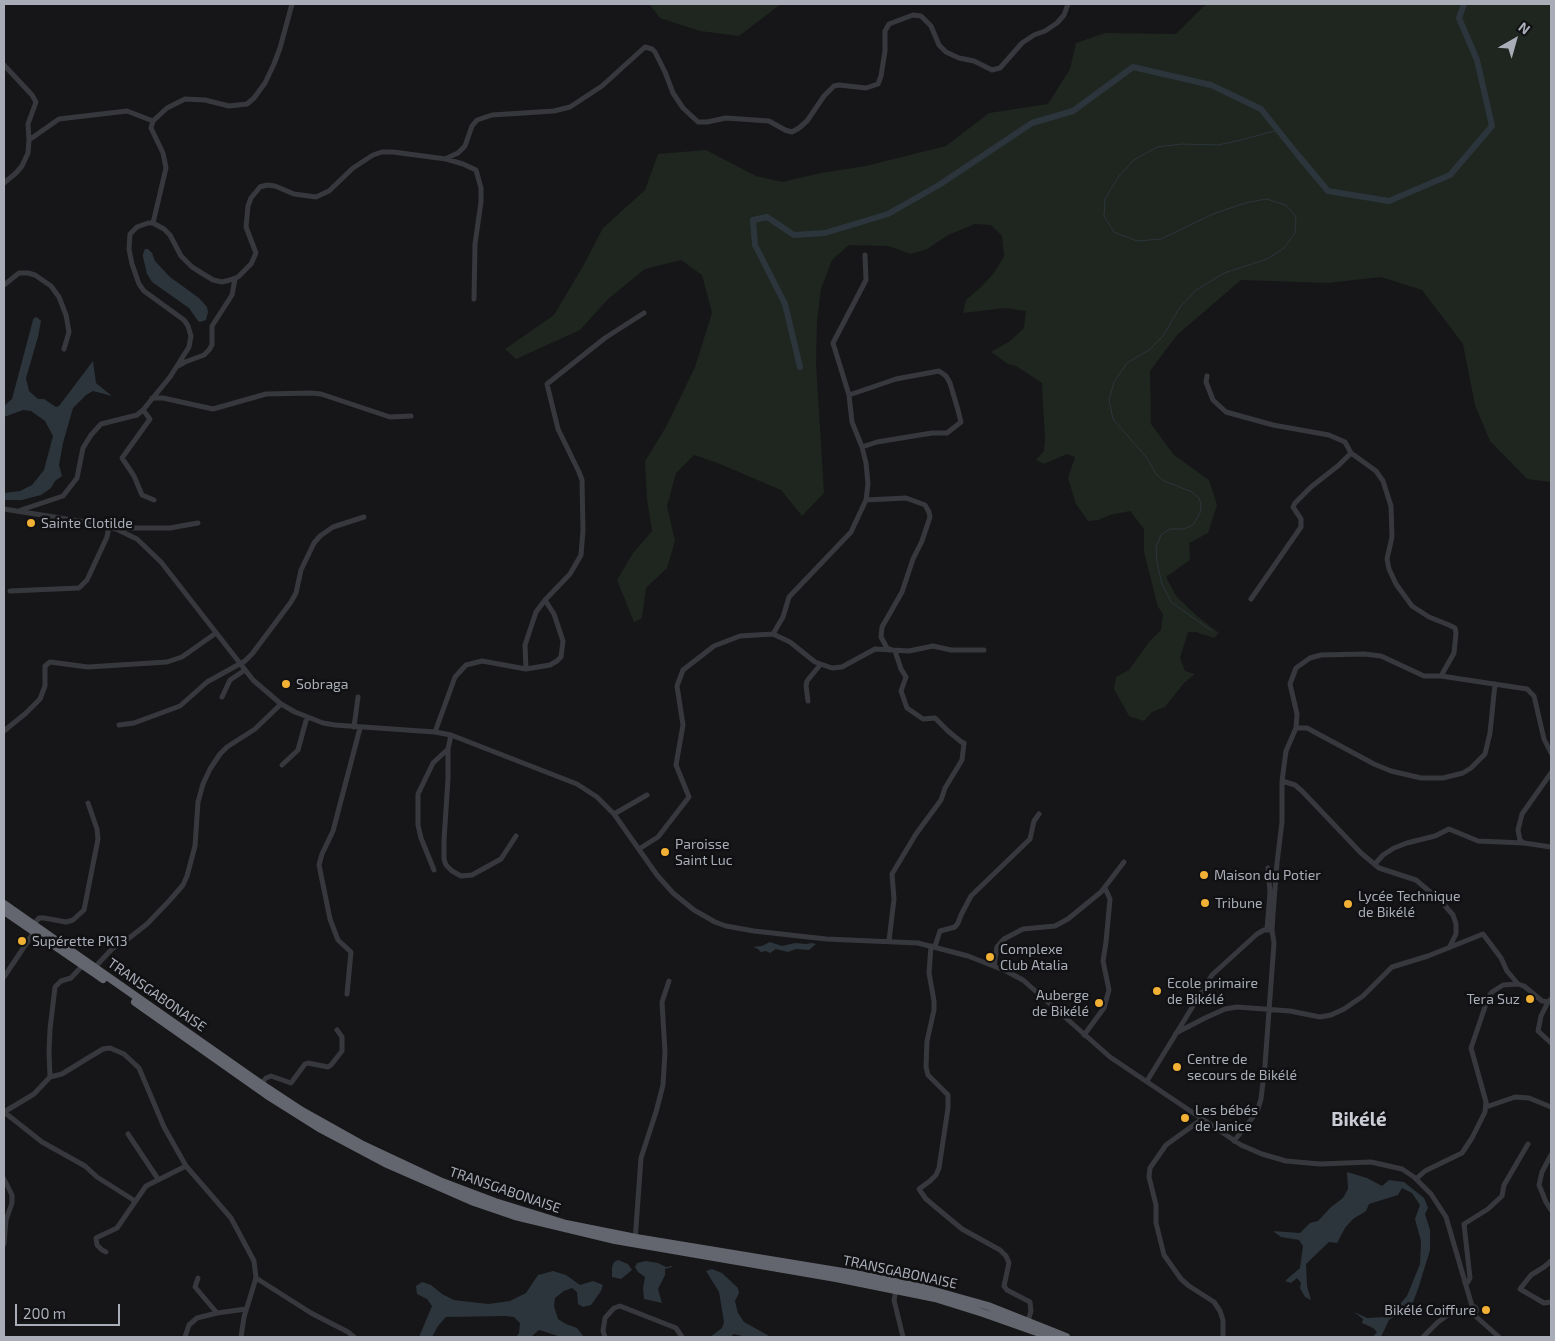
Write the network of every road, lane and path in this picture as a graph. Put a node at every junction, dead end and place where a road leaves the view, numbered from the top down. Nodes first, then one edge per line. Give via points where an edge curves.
1 (292, 4) edge
2 (1068, 4) edge
3 (4, 64) edge
4 (153, 121) junction
5 (30, 140) junction
6 (446, 159) junction
7 (4, 183) edge
8 (153, 223) junction
9 (866, 255) dead end
10 (235, 279) junction
11 (4, 285) edge
12 (474, 299) dead end
13 (644, 313) dead end
14 (64, 350) dead end
15 (176, 367) junction
16 (1207, 376) dead end
17 (849, 395) junction
18 (152, 398) junction
19 (143, 410) junction
20 (410, 416) dead end
21 (862, 447) junction
22 (1351, 453) junction
23 (154, 500) dead end
24 (866, 500) junction
25 (4, 509) edge
26 (18, 511) junction
27 (364, 517) dead end
28 (198, 522) dead end
29 (109, 527) junction
30 (122, 531) junction
31 (10, 591) dead end
32 (1251, 599) dead end
33 (545, 600) junction
34 (216, 633) junction
35 (774, 634) junction
36 (984, 650) dead end
37 (895, 651) junction
38 (240, 664) junction
39 (820, 665) junction
40 (526, 669) junction
41 (244, 670) junction
42 (1441, 676) junction
43 (1495, 684) junction
44 (222, 697) dead end
45 (358, 697) dead end
46 (808, 701) dead end
47 (281, 704) junction
48 (307, 718) junction
49 (119, 726) dead end
50 (354, 727) junction
51 (360, 728) junction
52 (1296, 728) junction
53 (4, 731) edge
54 (435, 732) junction
55 (451, 735) junction
56 (448, 749) junction
57 (1551, 753) edge
58 (282, 764) dead end
59 (1551, 773) edge
60 (1282, 782) junction
61 (647, 795) dead end
62 (88, 803) dead end
63 (614, 814) junction
64 (1039, 814) dead end
65 (516, 836) dead end
66 (1524, 843) junction
67 (1551, 847) edge
68 (639, 849) junction
69 (1124, 862) dead end
70 (1375, 864) junction
71 (1268, 868) dead end
72 (434, 870) dead end
73 (1105, 888) junction
74 (4, 904) edge
75 (4, 911) edge
76 (34, 928) junction
77 (1270, 930) junction
78 (889, 941) junction
79 (933, 946) junction
80 (1448, 948) junction
81 (82, 966) junction
82 (994, 966) junction
83 (94, 967) junction
84 (4, 977) edge
85 (669, 981) dead end
86 (1518, 984) junction
87 (347, 994) dead end
88 (1550, 1001) edge
89 (1270, 1009) junction
90 (337, 1030) dead end
91 (1176, 1033) junction
92 (1084, 1035) junction
93 (1551, 1043) edge
94 (50, 1077) junction
95 (1147, 1080) junction
96 (261, 1084) junction
97 (1486, 1107) junction
98 (1551, 1107) edge
99 (4, 1112) edge
100 (1202, 1119) junction
101 (128, 1134) dead end
102 (1234, 1141) junction
103 (1528, 1144) dead end
104 (1551, 1155) edge
105 (186, 1166) junction
106 (4, 1179) edge
107 (158, 1179) junction
108 (1416, 1179) junction
109 (135, 1201) junction
110 (1551, 1210) edge
111 (635, 1240) junction
112 (4, 1244) edge
113 (106, 1252) dead end
114 (1551, 1260) edge
115 (198, 1278) dead end
116 (256, 1278) junction
117 (1465, 1283) junction
118 (896, 1290) junction
119 (1551, 1302) edge
120 (246, 1309) junction
121 (1472, 1310) junction
122 (217, 1313) junction
123 (1028, 1321) junction
124 (185, 1337) edge
125 (242, 1337) edge
126 (354, 1337) edge
127 (605, 1337) edge
128 (682, 1337) edge
129 (903, 1337) edge
130 (1051, 1337) edge
131 (1066, 1337) edge
132 (1224, 1337) edge
133 (1423, 1337) edge
134 (1499, 1337) edge

1 - 4 street via 274,64 265,83 247,104 229,106 185,99 167,108
2 - 6 street via 1061,19 1045,32 1022,43 1000,68 992,70 946,52 938,45 928,21 921,16 912,15 889,24 885,31 885,51 878,84 866,88 834,86 807,121 792,132 769,121 726,118 698,122 673,93 657,55 645,47 602,86 570,107 477,120 465,146
3 - 5 street via 35,98 28,124
4 - 5 street via 127,111 59,119
4 - 8 street via 152,128 166,168
5 - 7 street via 22,166
6 - 10 street via 382,152 353,168 329,191 316,197 294,194 275,186 260,187 248,206 246,227 256,253 251,264
6 - 12 street via 476,170 480,188
8 - 10 street via 170,235 181,256 199,272 222,282
8 - 15 street via 133,230 129,249 144,290 188,326 191,336 189,347
9 - 17 street via 866,280 833,343
10 - 15 street via 232,295 212,326 209,350
11 - 14 street via 19,273 28,273 51,286 66,316 69,332
13 - 33 street via 605,338 547,384 558,429 582,480 584,530 578,563
15 - 18 street
16 - 22 street via 1213,400 1226,412 1329,435 1345,442
17 - 21 street via 852,422
17 - 21 street via 896,379 939,371 950,383 961,422 947,433
18 - 19 street
18 - 20 street via 213,409 266,394 311,393 390,417
19 - 23 street via 150,419 122,458 142,494
19 - 26 street via 137,415 101,424 83,448 77,478 63,496
21 - 24 street via 868,470
22 - 32 street via 1295,503 1293,507 1301,519 1301,527
22 - 42 street via 1376,472 1389,494 1392,524 1387,564 1396,584 1416,609 1455,628 1454,653
24 - 35 street via 852,532 789,596
24 - 37 street via 906,498 925,505 930,512 902,592 880,634 888,648
25 - 26 street
26 - 29 street
27 - 38 street via 332,527 314,543 291,602 252,654
28 - 30 street via 170,528 125,528
29 - 30 street
29 - 31 street via 87,580 78,588
30 - 34 street via 154,554
33 - 40 street via 536,612 525,645
33 - 40 street via 554,614 563,649 557,661 550,665
34 - 38 street
34 - 53 street via 182,657 167,662 88,667 50,662 45,666 45,686 40,698
35 - 39 street
35 - 68 street via 740,636 714,646 683,670 677,686 683,725 676,765 689,797 658,837
36 - 37 street via 950,650 933,646
37 - 39 street via 875,649 842,667
37 - 78 street via 906,676 901,691 907,708 923,719 935,718 965,742 962,760 940,800 892,874 894,904
38 - 41 street
38 - 49 street via 207,682 180,706 134,724
39 - 46 street via 806,681
40 - 54 street via 482,661 463,667 450,688
41 - 44 street via 230,680
41 - 47 street
42 - 43 street
42 - 52 street via 1424,676 1381,656 1333,654 1310,658 1296,668 1290,684 1297,714
43 - 52 street via 1489,738 1483,758 1463,773 1443,778 1421,778 1392,771 1307,728
43 - 57 street via 1531,691 1538,704 1544,739
45 - 50 street
47 - 48 street
47 - 83 street via 220,754 210,768 198,802 195,846 183,884 147,924 112,949
48 - 50 street
48 - 58 street via 298,750
50 - 51 street
51 - 54 street
51 - 87 street via 333,831 319,866 330,919 338,940 351,952
52 - 60 street via 1286,751
54 - 55 street
55 - 56 street
55 - 63 street via 568,780 596,797
56 - 65 street via 446,865 461,876 472,875 501,860
56 - 72 street via 433,763 418,794 418,825
59 - 66 street via 1522,814 1518,835
60 - 70 street via 1302,791
60 - 77 street via 1282,822
61 - 63 street
62 - 76 street via 98,839 84,910 66,922 40,918
63 - 68 street
64 - 79 street via 1030,840 970,896 958,924 955,928 940,931
66 - 67 street
66 - 70 street via 1478,841 1449,830 1394,848
68 - 78 street via 673,893 699,913 726,926 826,939
69 - 73 street
70 - 80 street via 1416,880 1453,915 1456,934
71 - 77 street
73 - 82 street via 1061,923 1023,929 1004,939 997,947
73 - 92 street via 1110,899 1102,960 1109,990 1104,1008
74 - 76 highway, TRANSGABONAISE
75 - 76 highway, TRANSGABONAISE
76 - 81 highway, TRANSGABONAISE
76 - 83 highway, TRANSGABONAISE
76 - 84 street
77 - 89 street via 1274,943
77 - 91 street via 1252,937 1212,975
78 - 79 street
79 - 82 street
79 - 123 street via 928,973 934,1010 927,1041 926,1067 928,1075 948,1095 948,1108 939,1168 930,1182 919,1189 926,1199 962,1229 1006,1256 1009,1263 1004,1286 1030,1302
80 - 86 street via 1483,934
80 - 89 street via 1392,967 1363,996 1331,1015
81 - 94 street via 71,978 55,987 50,1029
81 - 111 highway, TRANSGABONAISE via 279,1103 355,1148 438,1187 515,1216 565,1229
82 - 92 street via 1023,980
83 - 96 highway, TRANSGABONAISE
85 - 111 street via 662,1002 663,1085 641,1158
86 - 88 street via 1538,999
86 - 97 street via 1503,985 1492,992 1471,1048
88 - 93 street via 1541,1016 1538,1031
89 - 91 street via 1237,1007 1225,1010
89 - 102 street via 1261,1099 1256,1112
90 - 96 street via 342,1037 342,1051 328,1068 308,1063 291,1083 271,1076
91 - 95 street
92 - 95 street via 1110,1057
94 - 99 street via 34,1094
94 - 105 street via 62,1074 103,1050 110,1048 124,1054 139,1068 164,1127
95 - 100 street
96 - 111 highway, TRANSGABONAISE via 356,1141 442,1182 566,1224
97 - 98 street via 1515,1098 1529,1098
97 - 108 street via 1462,1153 1425,1171
99 - 109 street via 42,1142 86,1166 97,1177
100 - 102 street
100 - 132 street via 1166,1145 1150,1168 1149,1177 1164,1255 1189,1286 1214,1302 1223,1320
101 - 107 street
102 - 108 street via 1279,1159 1320,1164 1382,1164 1402,1170
103 - 117 street via 1504,1185 1502,1196 1464,1224 1470,1278
104 - 110 street via 1539,1185
105 - 107 street
105 - 116 street via 231,1218 254,1261
106 - 112 street via 12,1195 12,1203 6,1220
107 - 109 street via 146,1186
108 - 117 street via 1446,1217
109 - 113 street via 117,1228 96,1238 97,1245
111 - 118 highway, TRANSGABONAISE
111 - 123 highway, TRANSGABONAISE via 906,1284 978,1303
114 - 119 street via 1544,1268 1531,1274 1520,1289 1544,1303
115 - 122 street via 195,1287
116 - 120 street
116 - 126 street
117 - 121 street
118 - 129 street via 894,1300
118 - 130 highway, TRANSGABONAISE via 935,1298
120 - 122 street
120 - 125 street
121 - 133 street via 1448,1315
121 - 134 street
122 - 124 street via 197,1318
123 - 131 highway, TRANSGABONAISE
127 - 128 street via 605,1318 620,1306 676,1328

